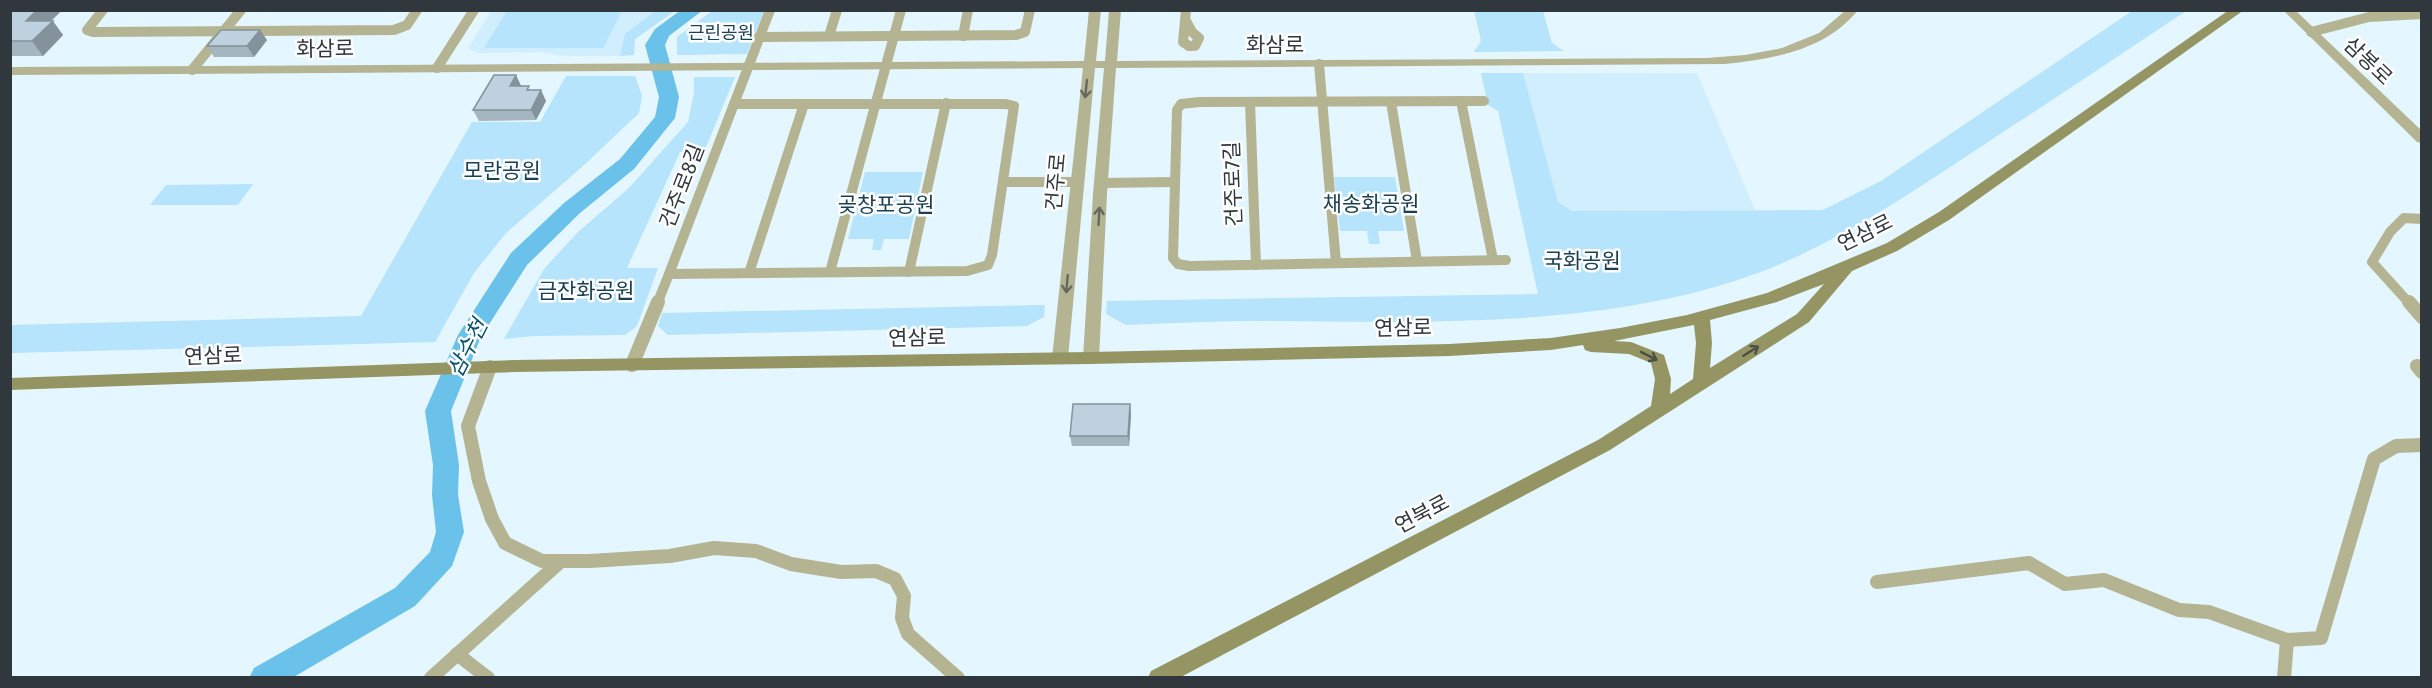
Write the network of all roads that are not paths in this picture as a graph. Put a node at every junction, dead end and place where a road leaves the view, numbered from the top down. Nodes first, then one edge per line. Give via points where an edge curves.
1 (103, 10) edge
2 (241, 10) edge
3 (417, 10) edge
4 (474, 10) edge
5 (770, 10) edge
6 (837, 10) edge
7 (901, 10) edge
8 (968, 10) edge
9 (1030, 10) edge
10 (1095, 10) edge
11 (1115, 10) edge
12 (1853, 10) edge
13 (2238, 10) edge
14 (2288, 10) edge
15 (2408, 14) junction
16 (2421, 14) edge
17 (2421, 25) edge
18 (224, 31) junction
19 (2311, 32) junction
20 (829, 36) junction
21 (894, 36) junction
22 (963, 36) junction
23 (759, 37) junction
24 (1088, 64) junction
25 (1111, 64) junction
26 (1318, 64) junction
27 (887, 65) junction
28 (748, 66) junction
29 (437, 68) junction
30 (192, 70) junction
31 (10, 71) edge
32 (1461, 101) junction
33 (1484, 101) dead end
34 (1250, 102) junction
35 (1321, 102) junction
36 (1391, 102) junction
37 (876, 103) junction
38 (733, 104) junction
39 (804, 104) junction
40 (946, 104) junction
41 (2421, 139) edge
42 (1003, 182) junction
43 (1077, 182) junction
44 (1175, 182) junction
45 (1101, 183) junction
46 (2421, 219) edge
47 (1493, 260) junction
48 (1506, 260) dead end
49 (1417, 261) junction
50 (1336, 263) junction
51 (1256, 265) junction
52 (1847, 267) junction
53 (830, 272) junction
54 (909, 272) junction
55 (749, 273) junction
56 (669, 274) junction
57 (2421, 316) edge
58 (1702, 317) junction
59 (1551, 344) junction
60 (1060, 358) junction
61 (1091, 358) junction
62 (632, 365) junction
63 (485, 367) junction
64 (1701, 382) junction
65 (10, 384) edge
66 (1659, 409) junction
67 (2421, 445) edge
68 (561, 561) junction
69 (1877, 582) dead end
70 (2287, 640) junction
71 (457, 654) junction
72 (431, 678) edge
73 (488, 678) edge
74 (958, 678) edge
75 (1158, 678) edge
76 (2284, 678) edge

1 - 18 street via 87,30
2 - 18 street
3 - 18 street via 407,25 394,30
4 - 29 street
5 - 23 street, 건주로8길
6 - 20 street
7 - 21 street
8 - 22 street
9 - 22 street via 1022,34
10 - 24 street, 건주로
11 - 25 street
12 - 26 street, 화삼로 via 1828,32 1808,42 1739,60
13 - 52 main road, 연삼로 via 1944,216 1892,247
14 - 19 street, 삼봉로
15 - 16 street
15 - 17 street
15 - 19 street via 2369,17
18 - 30 street
19 - 41 street, 삼봉로
20 - 21 street
20 - 23 street
21 - 22 street
21 - 27 street
23 - 28 street, 건주로8길
24 - 25 street, 화삼로
24 - 27 street, 화삼로
24 -> 43 street, 건주로
25 - 26 street, 화삼로
25 - 45 street
26 - 35 street
27 - 28 street, 화삼로
27 - 37 street
28 - 29 street, 화삼로
28 - 38 street, 건주로8길
29 - 30 street, 화삼로
30 - 31 street, 화삼로
32 - 33 street
32 - 36 street
32 - 47 street
34 - 35 street
34 - 44 street via 1192,102 1179,106
34 - 51 street, 건주로7길
35 - 36 street
35 - 50 street
36 - 49 street
37 - 39 street
37 - 40 street
37 - 53 street
38 - 39 street
38 - 56 street, 건주로8길
39 - 55 street
40 - 42 street via 1014,106
40 - 54 street
42 - 43 street
42 - 54 street via 988,265 967,271
43 -> 60 street, 건주로
44 - 45 street
44 - 51 street via 1175,262 1189,266
61 -> 45 street
46 - 57 street via 2404,218 2390,232 2372,262
47 - 48 street
47 - 49 street
49 - 50 street
50 - 51 street
52 - 58 main road, 연삼로 via 1771,298
64 -> 52 main road, 연북로 via 1803,318
53 - 54 street
53 - 55 street
55 - 56 street
56 - 62 street, 건주로8길
58 - 59 main road, 연삼로
58 - 64 main road
59 - 61 main road, 연삼로
59 -> 66 main road via 1631,348 1658,359 1664,379
60 - 61 main road, 연삼로
60 - 62 main road, 연삼로
62 - 63 main road, 연삼로
63 - 65 main road, 연삼로
63 - 68 street via 468,426 478,481 492,519 505,543 542,561
64 - 66 main road, 연북로
66 - 75 main road, 연북로 via 1604,445
67 - 70 street via 2396,446 2374,459 2321,638
68 - 71 street
68 - 74 street via 670,556 714,548 756,551 791,564 841,572 876,571 895,579 904,596 902,618 909,634
69 - 70 street via 2029,563 2066,584 2104,580 2178,610 2209,612
70 - 76 street
71 - 72 street
71 - 73 street

